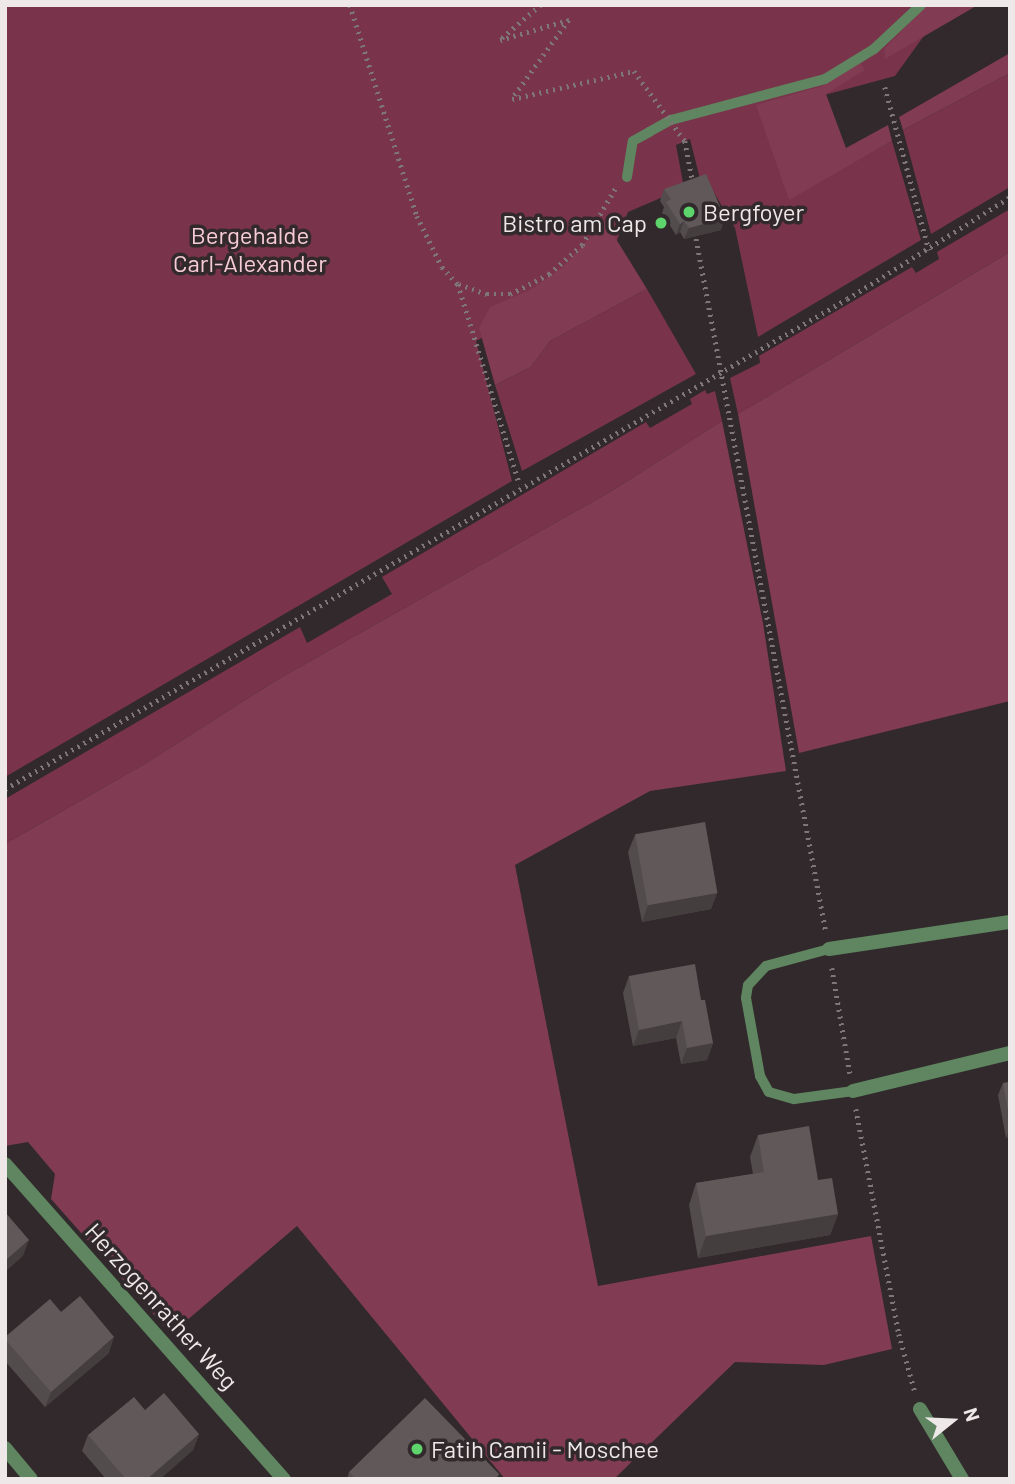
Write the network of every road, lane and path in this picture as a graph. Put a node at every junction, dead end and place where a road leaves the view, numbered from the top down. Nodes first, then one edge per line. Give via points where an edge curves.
1 (350, 5) edge
2 (541, 5) edge
3 (921, 5) edge
4 (885, 88) dead end
5 (627, 177) joint
6 (694, 189) edge
7 (1010, 197) edge
8 (1003, 201) junction
9 (1010, 204) edge
10 (694, 226) edge
11 (929, 250) junction
12 (458, 284) junction
13 (719, 369) junction
14 (520, 485) junction
15 (5, 789) edge
16 (1010, 922) edge
17 (827, 942) junction
18 (832, 965) dead end
19 (1010, 1053) edge
20 (852, 1084) junction
21 (856, 1107) dead end
22 (5, 1164) edge
23 (920, 1409) joint
24 (5, 1448) edge
25 (31, 1479) edge
26 (284, 1479) edge
27 (961, 1479) edge

1 - 12 path via 417,216 442,267
2 - 6 path, bridge via 500,40 569,20 512,99 634,71 685,141
3 - 5 lane via 874,49 825,79 671,120 633,141
4 - 11 path
5 - 12 path via 610,192 582,245 549,274 510,294 487,294
7 - 8 path
8 - 9 path
8 - 11 path
10 - 13 path
11 - 13 path
12 - 14 path
13 - 14 path
13 - 17 path
14 - 15 path
16 - 17 street
17 - 20 lane via 766,966 748,985 746,999 760,1076 769,1092 794,1099
18 - 20 path
19 - 20 street
21 - 23 path via 899,1334
22 - 26 street, Herzogenrather Weg
23 - 27 street
24 - 25 street

